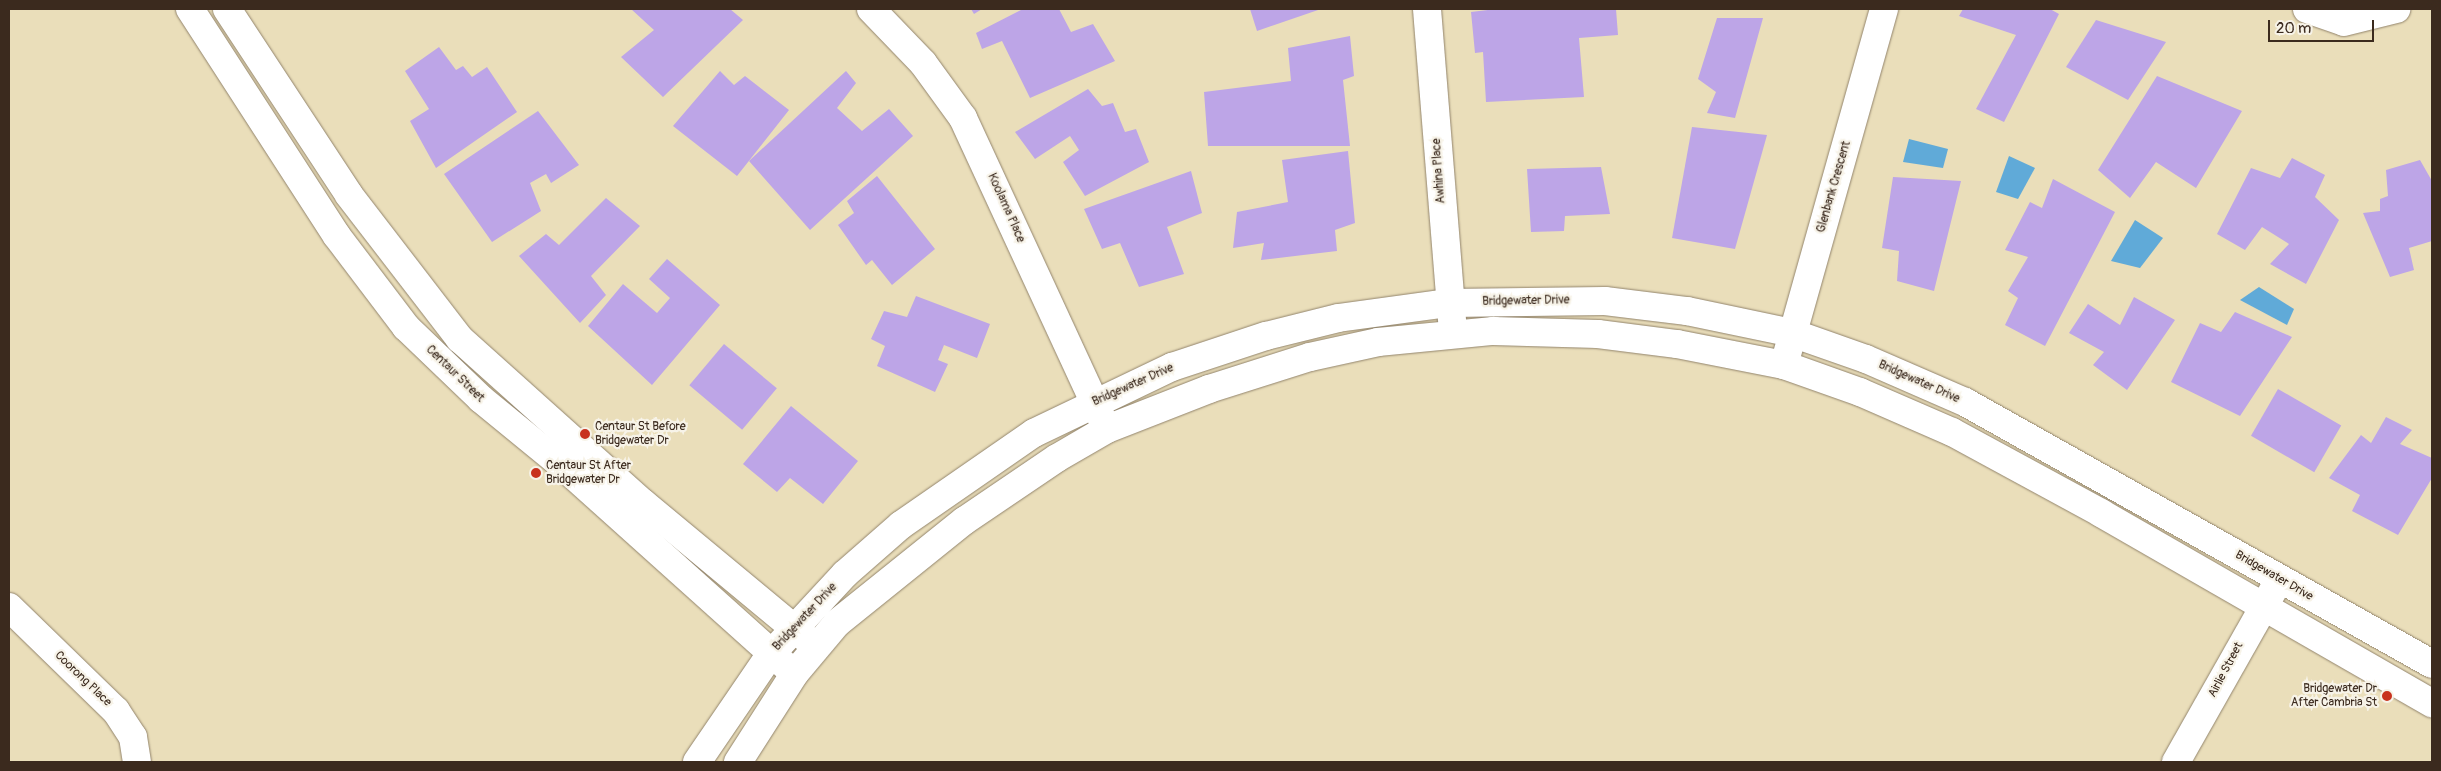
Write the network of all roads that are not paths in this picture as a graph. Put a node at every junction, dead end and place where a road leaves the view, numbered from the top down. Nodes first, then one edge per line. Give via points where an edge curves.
1 (190, 9) edge
2 (227, 9) edge
3 (871, 9) edge
4 (1427, 9) edge
5 (1884, 9) edge
6 (2307, 9) edge
7 (2396, 9) edge
8 (1449, 303) junction
9 (1453, 333) junction
10 (1792, 333) junction
11 (1784, 365) junction
12 (1094, 402) junction
13 (1107, 429) junction
14 (2279, 580) junction
15 (9, 607) edge
16 (2261, 609) junction
17 (792, 629) junction
18 (816, 646) junction
19 (770, 655) junction
20 (2432, 664) edge
21 (795, 673) junction
22 (2432, 703) edge
23 (137, 762) edge
24 (697, 762) edge
25 (738, 762) edge
26 (2176, 762) edge

1 - 19 street, Centaur Street via 337,236 406,327
2 - 17 street via 349,195 460,339
3 - 12 street, Koolama Place via 923,63 963,118
4 - 8 street, Awhina Place
5 - 10 street, Glenbank Crescent
6 - 7 street via 2344,22
8 - 9 street, Awhina Place
8 - 10 street, Bridgewater Drive via 1605,301 1687,311
8 - 12 street, Bridgewater Drive via 1338,318 1266,336 1172,367
9 - 11 street via 1598,334
9 - 13 street via 1378,342 1310,357 1209,389
10 - 11 street, Glenbank Crescent
10 - 14 street, Bridgewater Drive via 1866,359 1965,402
11 - 16 street via 1952,432 2109,518
12 - 13 street, Koolama Place
12 - 17 street, Bridgewater Drive via 994,459 901,524
13 - 18 street via 1000,494 865,596
14 - 16 street, Airlie Street
14 - 20 street, Bridgewater Drive
15 - 23 street, Coorong Place via 116,711 133,737
16 - 22 street
16 - 26 street, Airlie Street
17 - 18 street
17 - 19 street, Bridgewater Drive
18 - 21 street
19 - 21 street, Centaur Street
19 - 24 street, Bridgewater Drive
21 - 25 street

